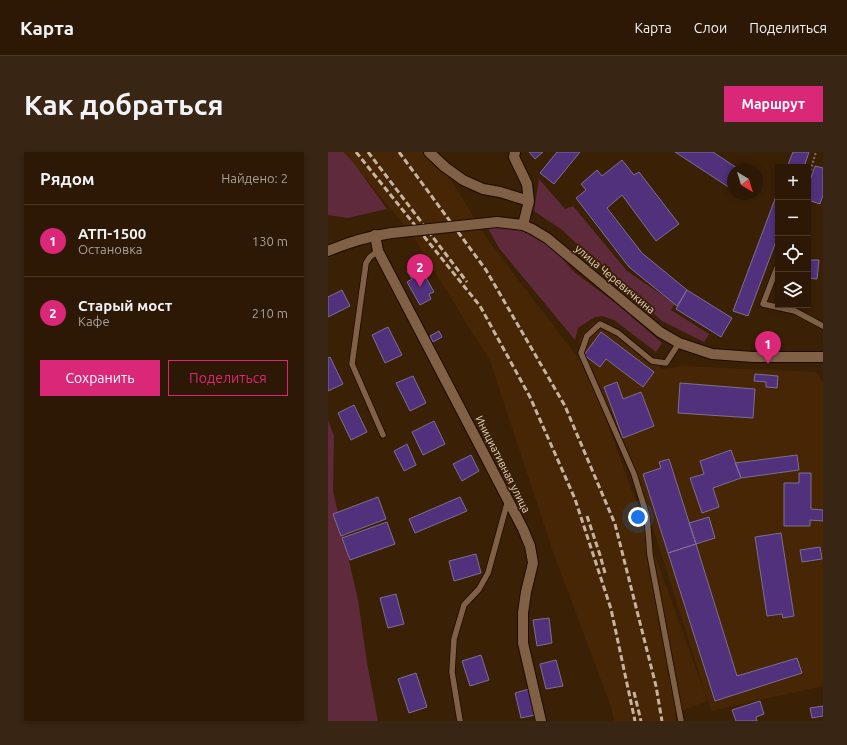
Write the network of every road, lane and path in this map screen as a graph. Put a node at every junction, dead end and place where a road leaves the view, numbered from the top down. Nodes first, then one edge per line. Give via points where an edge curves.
1 (429, 152) edge
2 (515, 152) edge
3 (816, 152) edge
4 (811, 168) edge
5 (529, 201) junction
6 (523, 225) junction
7 (375, 235) junction
8 (328, 243) edge
9 (343, 245) junction
10 (328, 251) edge
11 (378, 251) junction
12 (775, 272) edge
13 (823, 326) edge
14 (679, 343) junction
15 (823, 357) edge
16 (383, 435) dead end
17 (508, 500) junction
18 (460, 721) edge
19 (541, 721) edge
20 (681, 721) edge

1 - 5 street via 463,180 483,189
2 - 5 street via 514,157 528,184
3 - 4 path
5 - 6 street
6 - 7 street, улица Черевичкина, bridge via 497,222
6 - 14 street, улица Черевичкина via 547,238 660,332
7 - 9 street, улица Черевичкина
7 - 11 street, Инициативная улица
8 - 9 street
9 - 10 street, улица Черевичкина
11 - 16 lane via 366,263 352,364
11 - 17 street, Инициативная улица
12 - 13 lane via 763,304 795,311
14 - 15 street, улица Черевичкина via 712,354
14 - 20 lane via 666,363 652,361 618,333 600,324 587,336 581,353 634,474 647,516 650,555
17 - 18 lane via 488,573 464,605 454,639 452,672
17 - 19 street, Инициативная улица via 530,546 533,563 523,613 523,643

